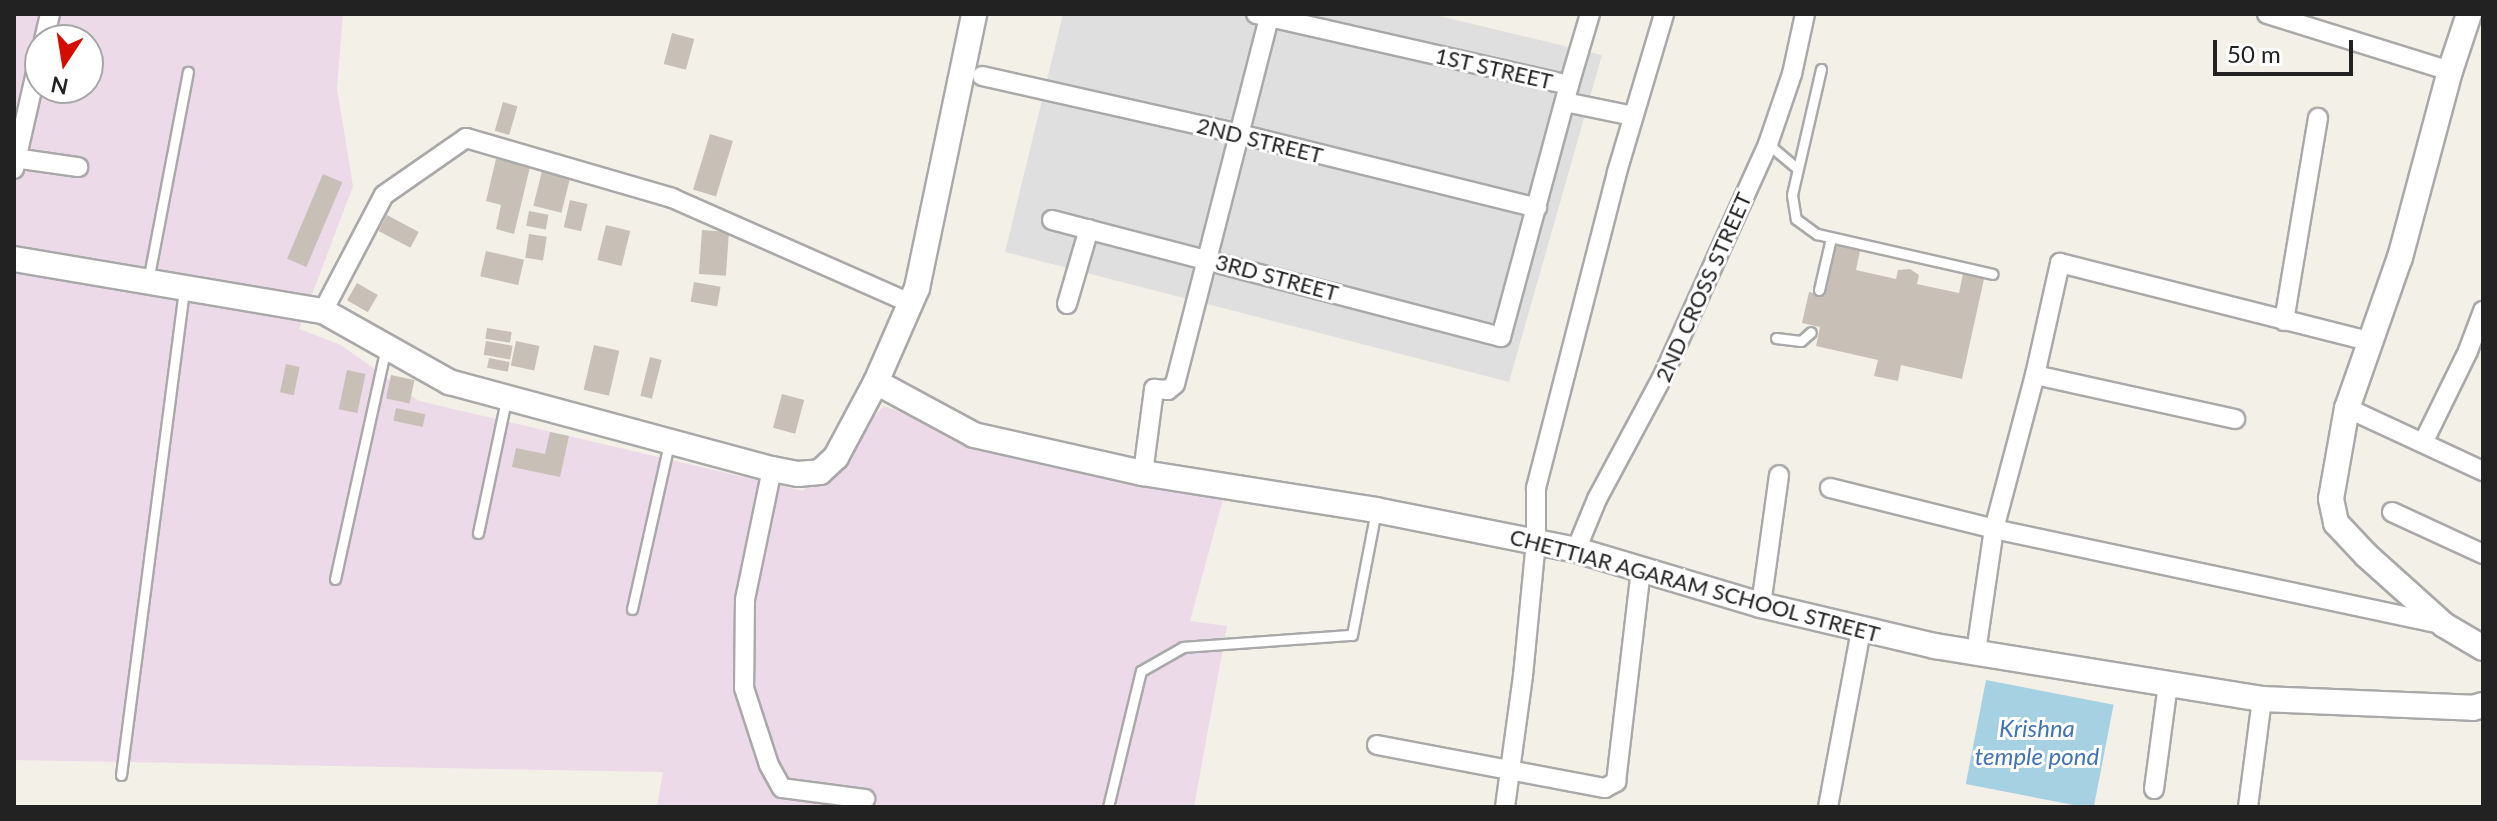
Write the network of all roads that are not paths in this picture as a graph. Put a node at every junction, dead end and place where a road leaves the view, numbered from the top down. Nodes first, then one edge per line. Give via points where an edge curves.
1 (974, 14) edge
2 (1590, 14) edge
3 (1664, 14) edge
4 (1805, 14) edge
5 (2267, 14) edge
6 (2469, 14) edge
7 (1265, 15) edge
8 (1821, 69) dead end
9 (2450, 71) junction
10 (188, 72) dead end
11 (982, 76) dead end
12 (1567, 93) junction
13 (29, 104) edge
14 (1633, 116) junction
15 (2318, 118) dead end
16 (1239, 134) junction
17 (1768, 144) junction
18 (15, 162) edge
19 (78, 167) dead end
20 (1797, 168) junction
21 (1537, 208) junction
22 (1052, 220) dead end
23 (1089, 229) junction
24 (1831, 238) junction
25 (1207, 258) junction
26 (14, 259) edge
27 (1993, 274) dead end
28 (148, 281) junction
29 (184, 287) junction
30 (1819, 290) dead end
31 (912, 304) junction
32 (1067, 304) dead end
33 (323, 311) junction
34 (2483, 311) edge
35 (2284, 321) junction
36 (1811, 332) dead end
37 (1501, 337) joint
38 (1776, 338) dead end
39 (2368, 341) junction
40 (386, 346) junction
41 (2035, 375) junction
42 (876, 382) junction
43 (506, 400) junction
44 (2347, 408) junction
45 (2235, 419) dead end
46 (670, 441) junction
47 (2423, 443) junction
48 (772, 469) junction
49 (2483, 471) edge
50 (1143, 473) junction
51 (1779, 475) dead end
52 (1830, 488) dead end
53 (1376, 510) junction
54 (2392, 512) dead end
55 (1994, 529) junction
56 (478, 533) dead end
57 (1536, 542) junction
58 (1576, 550) junction
59 (2483, 554) edge
60 (1641, 570) junction
61 (335, 579) dead end
62 (1761, 605) junction
63 (632, 609) dead end
64 (2444, 625) junction
65 (1861, 630) junction
66 (2483, 648) edge
67 (1976, 652) junction
68 (2168, 684) junction
69 (2262, 699) junction
70 (2483, 705) edge
71 (1377, 745) dead end
72 (1511, 770) junction
73 (121, 775) dead end
74 (782, 788) junction
75 (2154, 789) dead end
76 (865, 799) dead end
77 (784, 807) edge
78 (1108, 807) edge
79 (1505, 807) edge
80 (1828, 807) edge
81 (2248, 807) edge

1 - 31 street
2 - 12 street
3 - 14 street
4 - 17 street, 2ND CROSS STREET
5 - 9 street
6 - 9 street
7 - 12 street, 1ST STREET
7 - 16 street
8 - 20 lane
9 - 39 street via 2400,257
10 - 28 lane
11 - 16 street, 2ND STREET
12 - 14 street
12 - 21 street, 1ST STREET
13 - 18 street
14 - 57 street via 1536,488
15 - 35 street
16 - 21 street, 2ND STREET
16 - 25 street
17 - 20 lane
17 - 58 street, 2ND CROSS STREET via 1662,378 1597,499
18 - 19 street
20 - 24 lane via 1792,195 1796,219
21 - 37 street, 1ST STREET
22 - 23 street, 3RD STREET
23 - 25 street, 3RD STREET
23 - 32 street
24 - 27 lane
24 - 30 lane
25 - 37 street, 3RD STREET
25 - 50 street via 1175,384 1168,390 1154,389
26 - 28 street
28 - 29 street
29 - 33 street
29 - 73 lane
31 - 33 street via 672,198 466,138 384,195
31 - 42 street
33 - 40 street
34 - 47 street
35 - 39 street
35 - 41 street via 2060,263
36 - 38 lane via 1801,341
39 - 44 street
40 - 43 street via 449,382
40 - 61 lane
41 - 45 street
41 - 55 street
42 - 48 street via 836,457 820,472
42 - 50 street, CHETTIAR AGARAM SCHOOL STREET via 974,435
43 - 46 street
43 - 56 lane
44 - 47 street
44 - 64 street via 2331,499 2336,523
46 - 48 street
46 - 63 lane
47 - 49 street
48 - 74 street via 745,599 742,662 744,688
50 - 53 street, CHETTIAR AGARAM SCHOOL STREET
51 - 62 street
52 - 55 street
53 - 57 street, CHETTIAR AGARAM SCHOOL STREET
53 - 78 lane via 1352,635 1183,647 1141,671
54 - 59 street
55 - 64 street
55 - 67 street
57 - 58 street, CHETTIAR AGARAM SCHOOL STREET
57 - 72 street
58 - 60 street, CHETTIAR AGARAM SCHOOL STREET
60 - 62 street, CHETTIAR AGARAM SCHOOL STREET
60 - 72 street via 1616,782 1605,788
62 - 65 street, CHETTIAR AGARAM SCHOOL STREET
64 - 66 street
65 - 67 street, CHETTIAR AGARAM SCHOOL STREET
65 - 80 street
67 - 68 street, CHETTIAR AGARAM SCHOOL STREET
68 - 69 street, CHETTIAR AGARAM SCHOOL STREET
68 - 75 street
69 - 70 street, CHETTIAR AGARAM SCHOOL STREET
69 - 81 street
71 - 72 street
72 - 79 street
74 - 76 street
74 - 77 street

